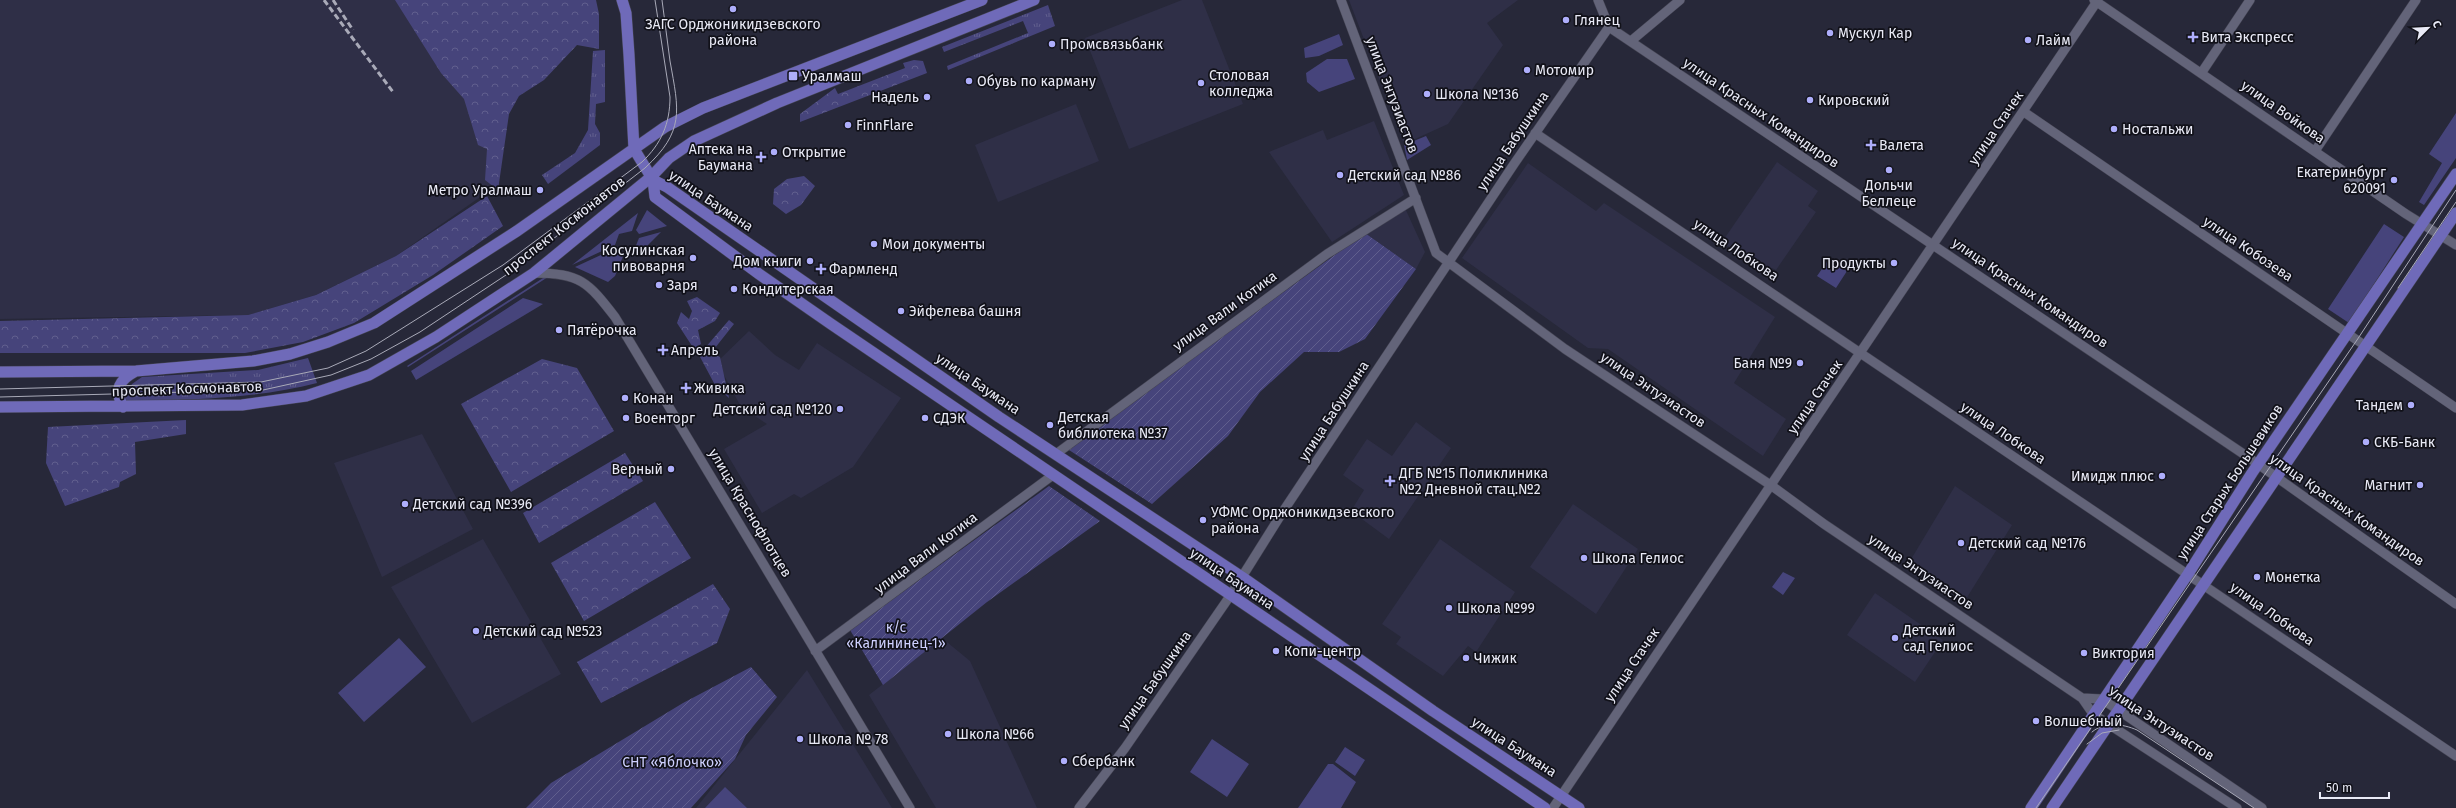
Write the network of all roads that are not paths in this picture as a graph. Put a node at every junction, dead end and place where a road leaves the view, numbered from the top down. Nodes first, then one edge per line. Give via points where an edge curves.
1 (622, 0) edge
2 (982, 0) edge
3 (1034, 0) edge
4 (1341, 0) edge
5 (1598, 0) edge
6 (1680, 0) edge
7 (2250, 0) edge
8 (2416, 0) edge
9 (2096, 1) edge
10 (1609, 27) junction
11 (1631, 41) junction
12 (2202, 72) junction
13 (2024, 112) junction
14 (1535, 133) junction
15 (634, 150) junction
16 (2315, 151) junction
17 (2456, 174) edge
18 (652, 179) junction
19 (1416, 198) junction
20 (2456, 213) edge
21 (2421, 224) junction
22 (2441, 236) junction
23 (1934, 245) junction
24 (2456, 245) edge
25 (1448, 263) junction
26 (534, 273) junction
27 (2348, 333) junction
28 (2366, 346) junction
29 (1862, 352) junction
30 (136, 370) junction
31 (0, 372) edge
32 (123, 406) junction
33 (0, 407) edge
34 (2456, 408) edge
35 (1056, 454) junction
36 (2258, 464) junction
37 (1053, 475) junction
38 (2278, 477) junction
39 (1772, 486) junction
40 (2188, 574) junction
41 (1242, 577) junction
42 (2203, 584) junction
43 (1230, 596) junction
44 (2456, 604) edge
45 (815, 651) junction
46 (2082, 698) junction
47 (2102, 699) junction
48 (2118, 710) junction
49 (2092, 714) junction
50 (2109, 724) junction
51 (2456, 756) edge
52 (1561, 796) junction
53 (910, 808) edge
54 (1079, 808) edge
55 (1545, 808) edge
56 (1553, 808) edge
57 (1579, 808) edge
58 (2031, 808) edge
59 (2052, 808) edge
60 (2237, 808) edge
61 (2262, 808) edge

1 - 15 main road via 626,13
2 - 15 main road, проспект Космонавтов via 703,108 665,127
3 - 18 main road, проспект Космонавтов via 728,124 694,141 669,158
4 - 19 street, улица Энтузиастов
5 - 10 street
6 - 11 street
7 - 12 street
8 - 16 street
9 - 12 street, улица Войкова
9 - 13 street, улица Стачек
10 - 11 street, улица Красных Командиров
10 - 14 street, улица Бабушкина
11 - 23 street, улица Красных Командиров via 1833,180
12 - 16 street, улица Войкова
13 - 23 street, улица Стачек
13 - 27 street, улица Кобозева
14 - 25 street, улица Бабушкина
14 - 29 street, улица Лобкова
15 - 18 main road
15 - 30 main road, проспект Космонавтов via 517,231 374,323 290,354 253,361
16 - 21 street, улица Войкова
17 - 21 main road, улица Старых Большевиков
18 - 26 main road, проспект Космонавтов
18 - 35 main road, улица Баумана
18 - 37 main road, улица Баумана via 655,197 669,209 759,274
19 - 25 street, улица Энтузиастов via 1436,253
19 - 35 street, улица Вали Котика via 1327,254
20 - 22 main road
21 - 22 street, улица Войкова
21 - 27 main road, улица Старых Большевиков
22 - 24 street, улица Войкова
22 - 28 main road
23 - 29 street, улица Стачек
23 - 36 street, улица Красных Командиров
25 - 39 street, улица Энтузиастов via 1564,349
25 - 41 street, улица Бабушкина
26 - 32 main road, проспект Космонавтов via 436,337 369,375 306,396 242,405
26 - 45 street, улица Краснофлотцев via 556,273 574,278 592,288 625,333
27 - 28 street, улица Кобозева
27 - 36 main road, улица Старых Большевиков
28 - 34 street, улица Кобозева
28 - 38 main road
29 - 39 street, улица Стачек
29 - 40 street, улица Лобкова via 1989,441
30 - 31 main road, проспект Космонавтов
30 - 32 main road via 118,387 117,394
32 - 33 main road, проспект Космонавтов
35 - 41 main road, улица Баумана
36 - 38 street, улица Красных Командиров
36 - 40 main road, улица Старых Большевиков
37 - 43 main road, улица Баумана
37 - 45 street, улица Вали Котика
38 - 42 main road
38 - 44 street, улица Красных Командиров
39 - 46 street, улица Энтузиастов via 1824,524
39 - 52 street, улица Стачек
40 - 42 street, улица Лобкова
40 - 47 main road, улица Старых Большевиков
41 - 43 street, улица Бабушкина
41 - 52 main road, улица Баумана via 1433,711
42 - 48 main road
42 - 51 street, улица Лобкова
43 - 54 street, улица Бабушкина via 1125,748
43 - 55 main road, улица Баумана
45 - 53 street, улица Краснофлотцев
46 - 47 street, Улица Энтузиастов
46 - 49 street, Улица Энтузиастов
47 - 48 street, Улица Энтузиастов
47 - 49 main road, улица Старых Большевиков
48 - 50 main road
48 - 61 street, Улица Энтузиастов
49 - 50 street, Улица Энтузиастов
49 - 58 main road, улица Старых Большевиков
50 - 59 main road
50 - 60 street, Улица Энтузиастов
52 - 56 street, улица Стачек
52 - 57 main road, улица Баумана

